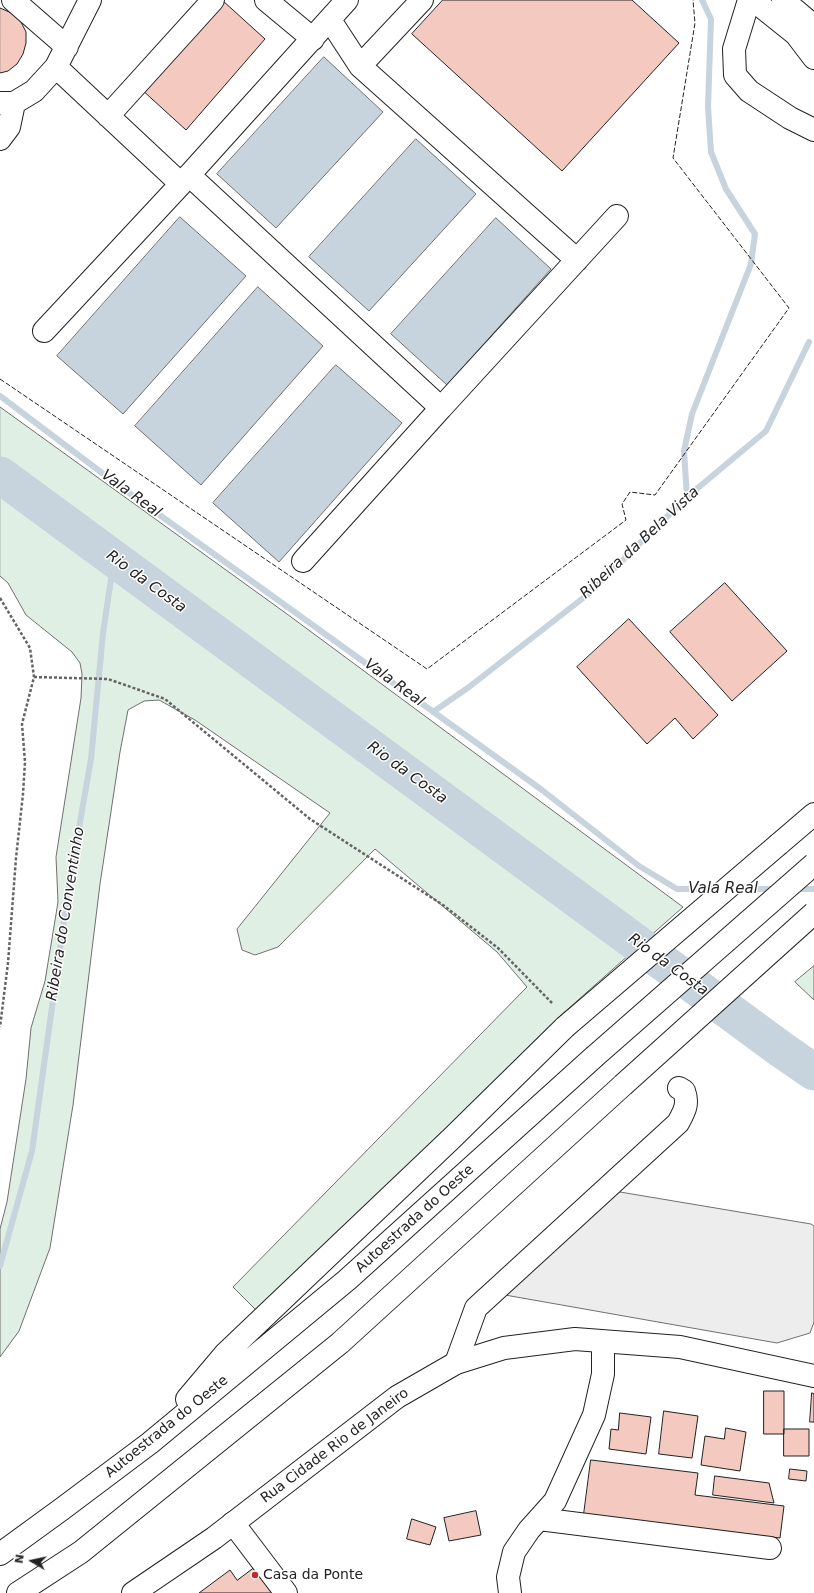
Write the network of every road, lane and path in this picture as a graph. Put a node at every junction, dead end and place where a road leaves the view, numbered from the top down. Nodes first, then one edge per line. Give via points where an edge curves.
1 (13, 0) edge
2 (90, 0) edge
3 (213, 0) edge
4 (266, 0) edge
5 (347, 0) edge
6 (422, 0) edge
7 (749, 0) edge
8 (753, 0) edge
9 (783, 0) edge
10 (330, 20) junction
11 (809, 38) edge
12 (313, 39) junction
13 (67, 47) junction
14 (814, 58) edge
15 (360, 66) junction
16 (56, 67) junction
17 (7, 103) edge
18 (108, 116) junction
19 (814, 130) edge
20 (0, 139) edge
21 (185, 179) junction
22 (618, 216) dead end
23 (577, 260) junction
24 (44, 331) dead end
25 (441, 408) junction
26 (303, 561) dead end
27 (0, 598) edge
28 (34, 677) junction
29 (814, 814) edge
30 (814, 864) edge
31 (814, 914) edge
32 (552, 1003) dead end
33 (0, 1027) edge
34 (679, 1088) dead end
35 (603, 1342) junction
36 (456, 1363) junction
37 (814, 1376) edge
38 (150, 1443) junction
39 (539, 1519) junction
40 (233, 1523) junction
41 (770, 1548) dead end
42 (0, 1554) edge
43 (18, 1593) edge
44 (133, 1593) edge
45 (286, 1593) edge
46 (510, 1593) edge

1 - 13 main road
2 - 13 main road
3 - 18 main road
4 - 12 main road
5 - 10 main road
6 - 15 main road
7 - 19 main road via 734,49 735,74 749,91 790,118
8 - 11 main road
9 - 11 main road
10 - 12 main road
10 - 15 main road
11 - 14 main road
12 - 21 main road
13 - 16 main road
15 - 23 main road
16 - 17 main road via 34,91
16 - 18 main road
17 - 20 main road via 10,127
18 - 21 main road
21 - 24 main road
21 - 25 main road
22 - 23 main road
23 - 25 main road
25 - 26 main road
27 - 28 path via 30,648
28 - 32 path via 108,680 165,699 310,819 443,905 498,948
28 - 33 path via 22,724 25,762 23,794
29 - 38 main road, bridge via 565,1027 225,1354
30 - 38 main road, Autoestrada do Oeste, bridge via 594,1057 348,1280
31 - 43 main road, bridge via 622,1085 340,1344 81,1552
34 - 36 main road via 684,1091 687,1098 686,1108 678,1123 476,1308
35 - 36 main road, Rua Cidade Rio de Janeiro via 575,1339 504,1348
35 - 37 main road, Rua Cidade Rio de Janeiro via 680,1347
35 - 39 main road via 603,1374 594,1415 555,1501
36 - 40 main road, Rua Cidade Rio de Janeiro via 397,1397
38 - 42 main road, Autoestrada do Oeste
39 - 41 main road
39 - 46 main road via 514,1552 508,1577
40 - 44 main road, Rua Cidade Rio de Janeiro
40 - 45 main road

